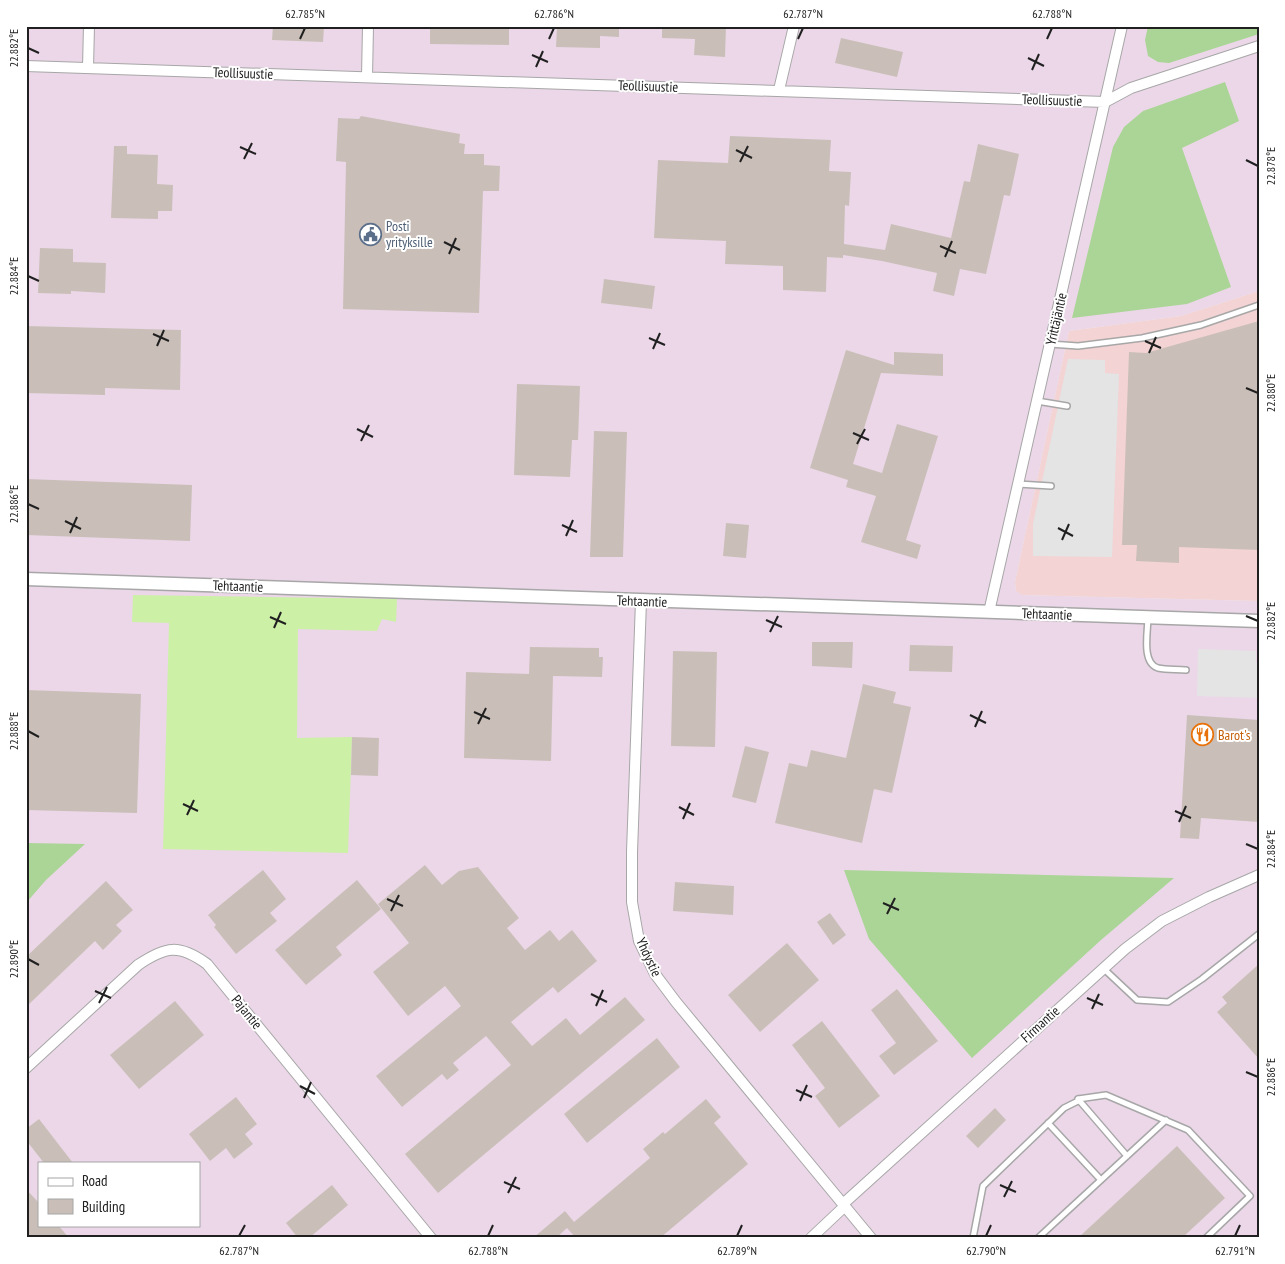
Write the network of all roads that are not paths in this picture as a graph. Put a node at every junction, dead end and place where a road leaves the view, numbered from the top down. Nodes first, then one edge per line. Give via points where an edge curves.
1 (89, 26) edge
2 (368, 26) edge
3 (794, 26) edge
4 (1122, 26) edge
5 (1259, 46) edge
6 (26, 66) edge
7 (88, 68) junction
8 (367, 77) junction
9 (779, 90) junction
10 (1105, 102) junction
11 (1259, 304) edge
12 (1050, 344) junction
13 (1037, 401) junction
14 (1067, 406) dead end
15 (1018, 484) junction
16 (1050, 486) dead end
17 (26, 579) edge
18 (641, 601) junction
19 (989, 612) junction
20 (1148, 617) junction
21 (1259, 621) edge
22 (1186, 670) dead end
23 (1259, 875) edge
24 (1259, 934) edge
25 (1104, 968) junction
26 (26, 1068) edge
27 (1078, 1099) junction
28 (1166, 1120) junction
29 (1048, 1123) junction
30 (1127, 1156) junction
31 (1101, 1180) junction
32 (844, 1205) junction
33 (431, 1238) edge
34 (811, 1238) edge
35 (871, 1238) edge
36 (973, 1238) edge
37 (1038, 1238) edge
38 (1206, 1238) edge

1 - 7 street
2 - 8 street
3 - 9 street
4 - 10 street, Yrittäjäntie
5 - 10 street via 1130,88
6 - 7 street, Teollisuustie
7 - 8 street, Teollisuustie
8 - 9 street, Teollisuustie
9 - 10 street, Teollisuustie
10 - 12 street, Yrittäjäntie
11 - 12 lane via 1201,325 1142,338 1078,346
12 - 13 street, Yrittäjäntie
13 - 14 lane
13 - 15 street, Yrittäjäntie
15 - 16 lane
15 - 19 street, Yrittäjäntie
17 - 18 street, Tehtaantie
18 - 19 street, Tehtaantie
18 - 32 street, Yhdystie via 632,852 632,902 639,941 655,974 676,1002
19 - 20 street, Tehtaantie
20 - 21 street, Tehtaantie
20 - 22 lane via 1147,655 1150,663 1157,668
23 - 25 street, Firmantie via 1162,921
24 - 25 lane via 1168,1002 1137,1000
25 - 32 street, Firmantie
26 - 33 street, Pajantie via 144,960 156,952 175,949 194,954 207,964
27 - 28 lane via 1106,1095
27 - 29 lane
27 - 30 lane
28 - 30 lane
28 - 38 lane via 1188,1130 1250,1196
29 - 31 lane
29 - 36 lane via 982,1186
30 - 31 lane
31 - 37 lane
32 - 34 street, Firmantie
32 - 35 street, Yhdystie

